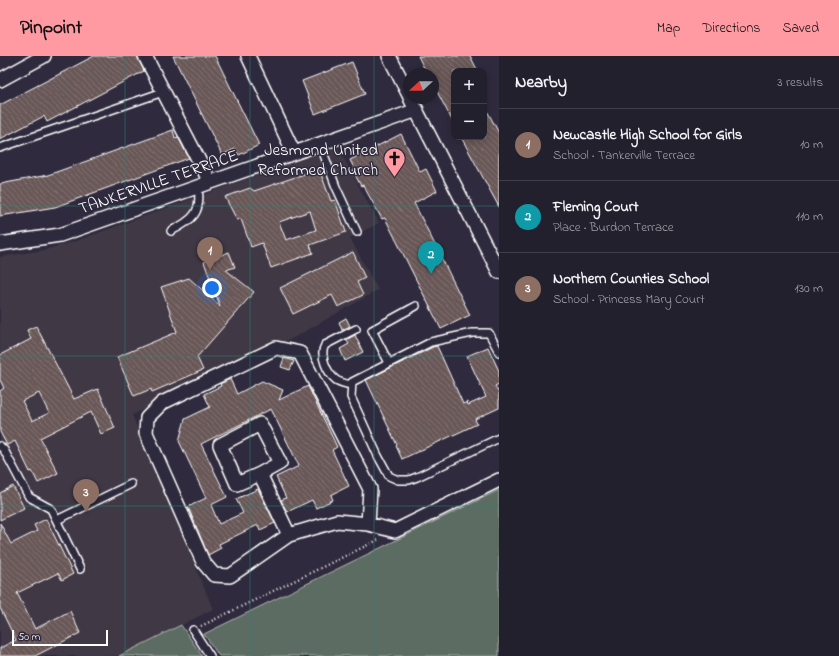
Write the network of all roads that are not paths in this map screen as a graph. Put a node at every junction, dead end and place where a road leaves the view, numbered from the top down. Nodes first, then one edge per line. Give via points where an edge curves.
1 (44, 56) edge
2 (145, 56) edge
3 (389, 56) edge
4 (253, 57) edge
5 (0, 80) edge
6 (403, 83) edge
7 (163, 92) junction
8 (414, 104) edge
9 (417, 110) junction
10 (320, 144) junction
11 (0, 148) edge
12 (294, 153) junction
13 (204, 185) junction
14 (171, 231) dead end
15 (357, 232) dead end
16 (0, 244) edge
17 (499, 272) edge
18 (416, 306) dead end
19 (356, 329) dead end
20 (499, 352) edge
21 (389, 363) junction
22 (351, 385) junction
23 (499, 438) edge
24 (0, 446) edge
25 (260, 474) junction
26 (499, 480) edge
27 (131, 484) dead end
28 (57, 520) junction
29 (368, 524) junction
30 (288, 535) junction
31 (80, 569) dead end
32 (193, 630) road end
33 (210, 656) edge

1 - 5 street
2 - 7 street
3 - 6 street
4 - 12 street
7 - 11 lane
7 - 13 street
8 - 9 street
9 - 10 street, TANKERVILLE TERRACE
9 - 17 street
10 - 12 street, TANKERVILLE TERRACE
10 - 15 lane
12 - 13 street, TANKERVILLE TERRACE
13 - 14 lane via 197,211 187,223
13 - 16 street, TANKERVILLE TERRACE via 60,234
18 - 21 lane via 372,330
19 - 22 lane via 325,344 322,349 329,372 335,379
20 - 21 lane via 489,333 472,333 431,342
21 - 22 lane via 352,382
22 - 23 lane via 351,397 378,456 389,476 398,480 417,477
24 - 28 lane via 29,497 51,509
25 - 25 street via 237,484 220,445 260,424 280,463
25 - 30 street
26 - 29 street via 395,531
27 - 28 lane
28 - 31 lane
29 - 30 street via 337,520
29 - 30 street via 370,489 300,353 276,348 162,403 147,418 146,433 203,562 214,575 230,576
32 - 33 lane

